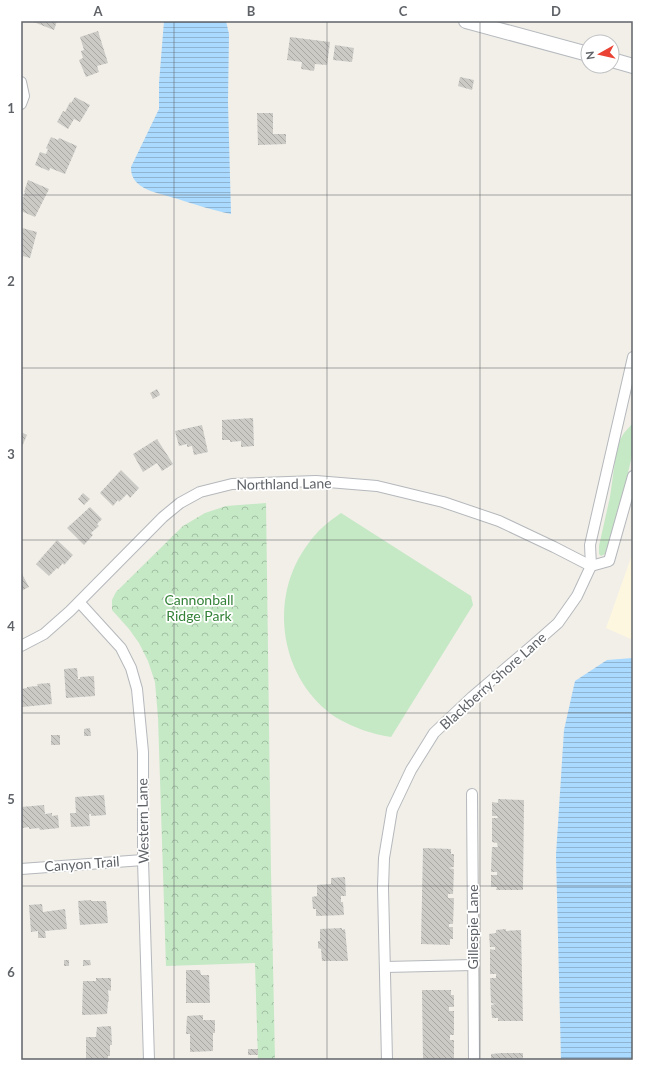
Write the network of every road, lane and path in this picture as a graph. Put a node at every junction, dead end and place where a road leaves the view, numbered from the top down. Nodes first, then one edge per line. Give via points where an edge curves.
1 (466, 21) edge
2 (580, 52) edge
3 (620, 62) edge
4 (633, 66) edge
5 (21, 82) edge
6 (21, 104) edge
7 (633, 357) edge
8 (633, 476) edge
9 (590, 566) junction
10 (80, 603) junction
11 (21, 646) edge
12 (472, 794) dead end
13 (143, 860) junction
14 (21, 869) edge
15 (473, 965) junction
16 (385, 968) junction
17 (149, 1060) edge
18 (387, 1060) edge
19 (474, 1060) edge

1 - 2 main road
3 - 4 main road
5 - 6 street via 24,96
7 - 9 street, Blackberry Shore Lane via 590,545
8 - 9 street via 609,561
9 - 10 street, Northland Lane via 499,521 443,502 377,486 316,481 232,484 200,492 163,517
9 - 16 street, Blackberry Shore Lane via 577,596 558,623 434,733 411,770 392,810 384,858 382,901
10 - 11 street, Northland Lane via 44,634
10 - 13 street, Western Lane via 121,648 132,668 138,689 143,752
12 - 15 street, Gillespie Lane
13 - 14 street, Canyon Trail
13 - 17 street, Western Lane
15 - 16 street
15 - 19 street, Gillespie Lane
16 - 18 street, Blackberry Shore Lane

